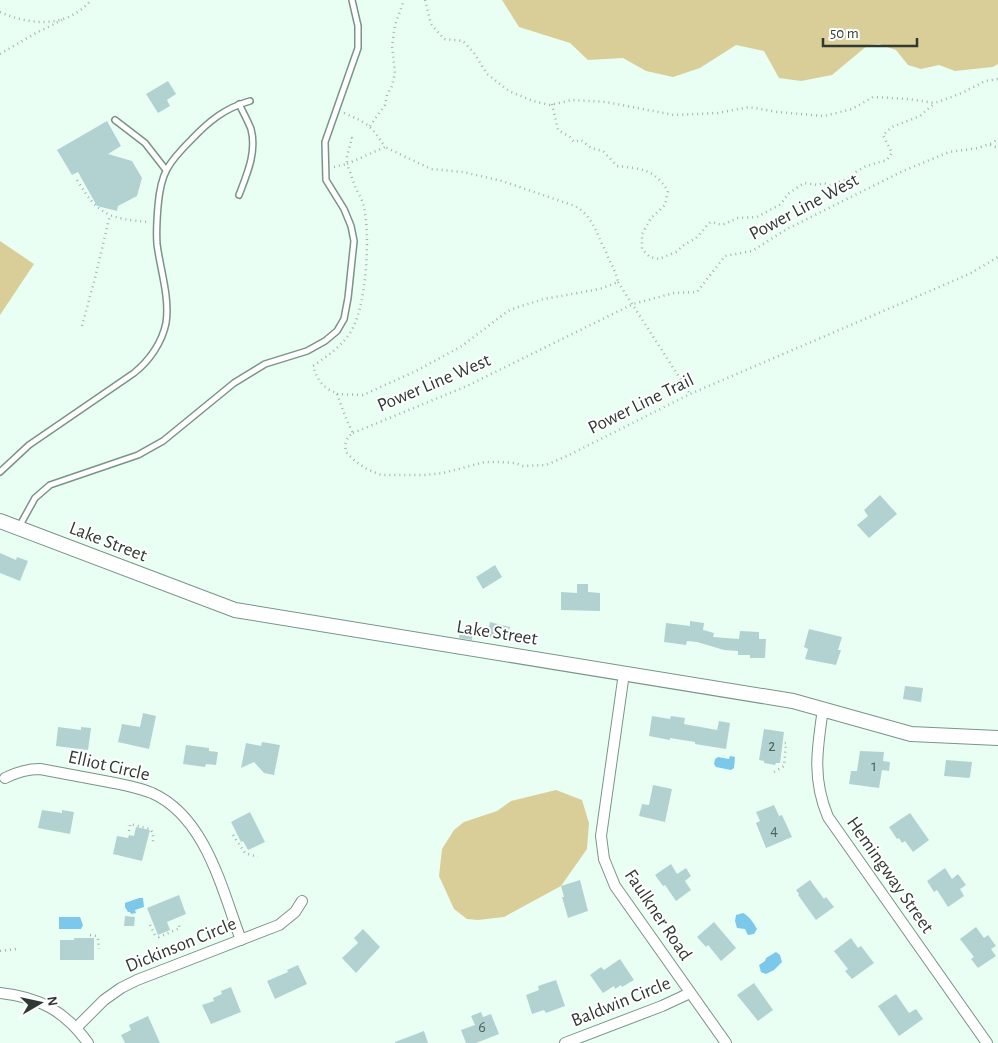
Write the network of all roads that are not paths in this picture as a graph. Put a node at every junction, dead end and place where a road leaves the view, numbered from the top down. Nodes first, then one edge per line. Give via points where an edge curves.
1 (352, 0) edge
2 (250, 100) dead end
3 (239, 104) junction
4 (115, 120) dead end
5 (166, 170) junction
6 (239, 195) dead end
7 (0, 472) edge
8 (0, 521) edge
9 (18, 528) junction
10 (624, 673) junction
11 (823, 709) junction
12 (998, 738) edge
13 (5, 778) dead end
14 (302, 901) dead end
15 (241, 940) junction
16 (0, 993) edge
17 (690, 993) junction
18 (77, 1027) junction
19 (88, 1043) edge
20 (565, 1043) edge
21 (726, 1043) edge
22 (987, 1043) edge

1 - 9 lane via 358,26 358,48 325,142 326,180 344,209 354,241 348,298 344,319 337,331 307,351 265,364 234,383 163,441 138,455 50,485 35,498
2 - 3 lane
3 - 5 lane via 203,127
3 - 6 lane via 251,129 253,142 252,161
4 - 5 lane via 146,143
5 - 7 lane via 156,222 166,318 164,331 152,355 134,373 29,445
8 - 9 main road, Lake Street
9 - 10 main road, Lake Street via 235,610
10 - 11 main road, Lake Street via 793,701
10 - 17 street, Faulkner Road via 601,836 604,859 615,886
11 - 12 main road, Lake Street via 911,734
11 - 22 street, Hemingway Street via 816,764 821,800 828,817
13 - 15 street, Elliot Circle via 27,769 40,769 129,786 165,800 200,837
14 - 15 street, Dickinson Circle via 295,912 279,925
15 - 18 street, Dickinson Circle via 121,988
16 - 18 street via 28,997 45,1004
17 - 20 street, Baldwin Circle
17 - 21 street, Faulkner Road
18 - 19 street

